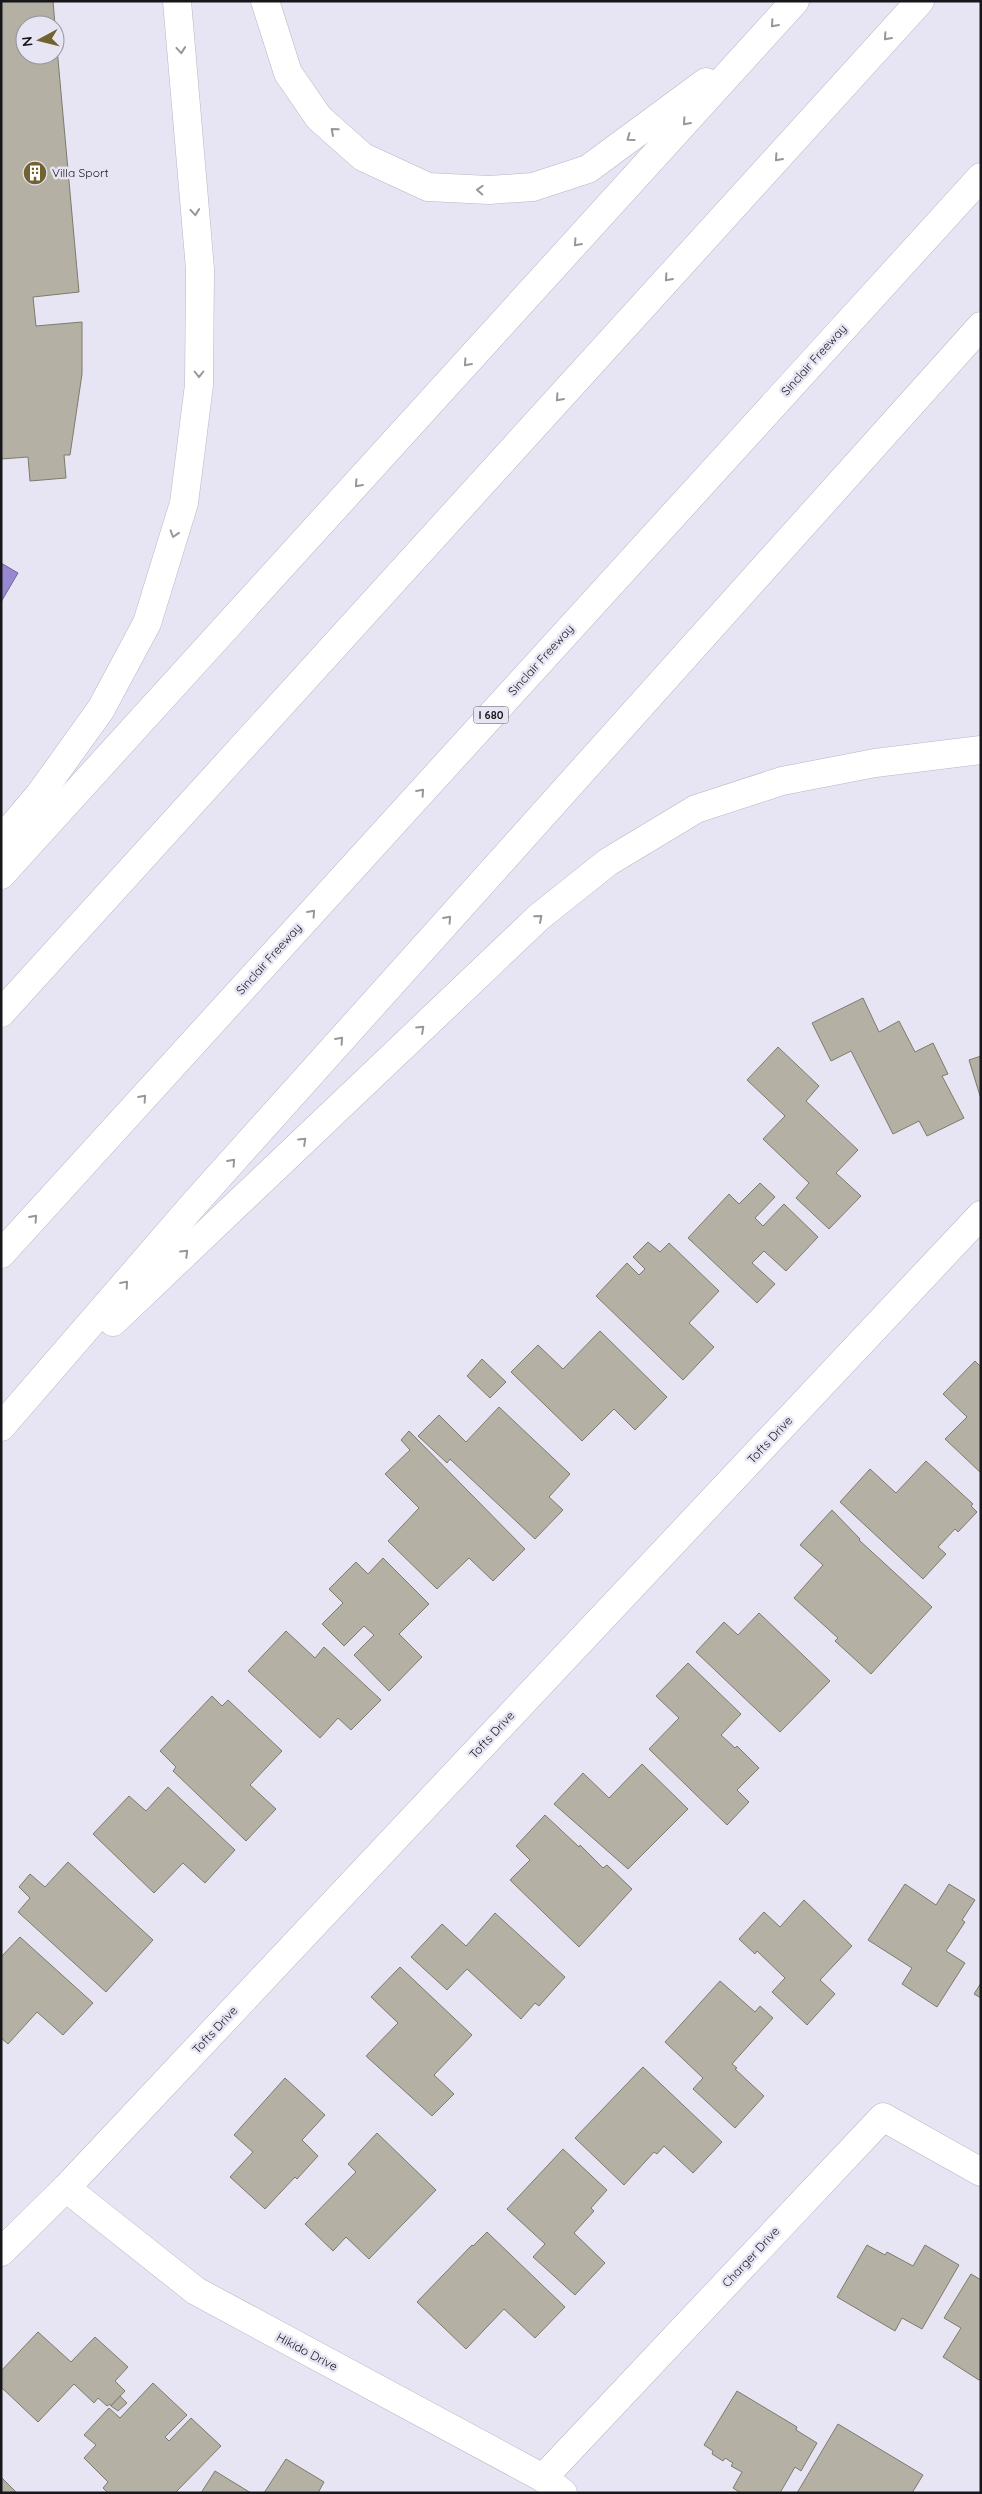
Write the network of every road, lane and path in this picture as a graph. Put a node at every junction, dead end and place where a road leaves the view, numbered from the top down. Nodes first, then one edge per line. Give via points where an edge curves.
1 (177, 1) edge
2 (265, 1) edge
3 (794, 1) edge
4 (920, 1) edge
5 (754, 47) junction
6 (981, 177) edge
7 (981, 326) edge
8 (981, 750) edge
9 (1, 840) edge
10 (1, 875) edge
11 (1, 1013) edge
12 (981, 1215) edge
13 (1, 1254) edge
14 (1, 1427) edge
15 (1, 1435) edge
16 (981, 2172) edge
17 (66, 2188) junction
18 (1, 2252) edge
19 (553, 2485) edge

1 -> 9 main road via 200,269 199,385 184,503 146,623 101,709 40,794
5 -> 2 main road via 588,168 534,187 489,190 428,186 363,157 319,118 288,73
3 -> 5 main road
4 -> 11 main road
5 -> 10 main road
13 -> 6 main road, Sinclair Freeway / I 680
14 -> 7 main road via 207,1189
15 -> 8 main road via 139,1297 539,917 608,862 696,809 782,781 875,763
12 - 17 main road, Tofts Drive
16 - 19 main road, Charger Drive via 883,2117
17 - 18 main road, Tofts Drive
17 - 19 main road, Hikido Drive via 196,2292

